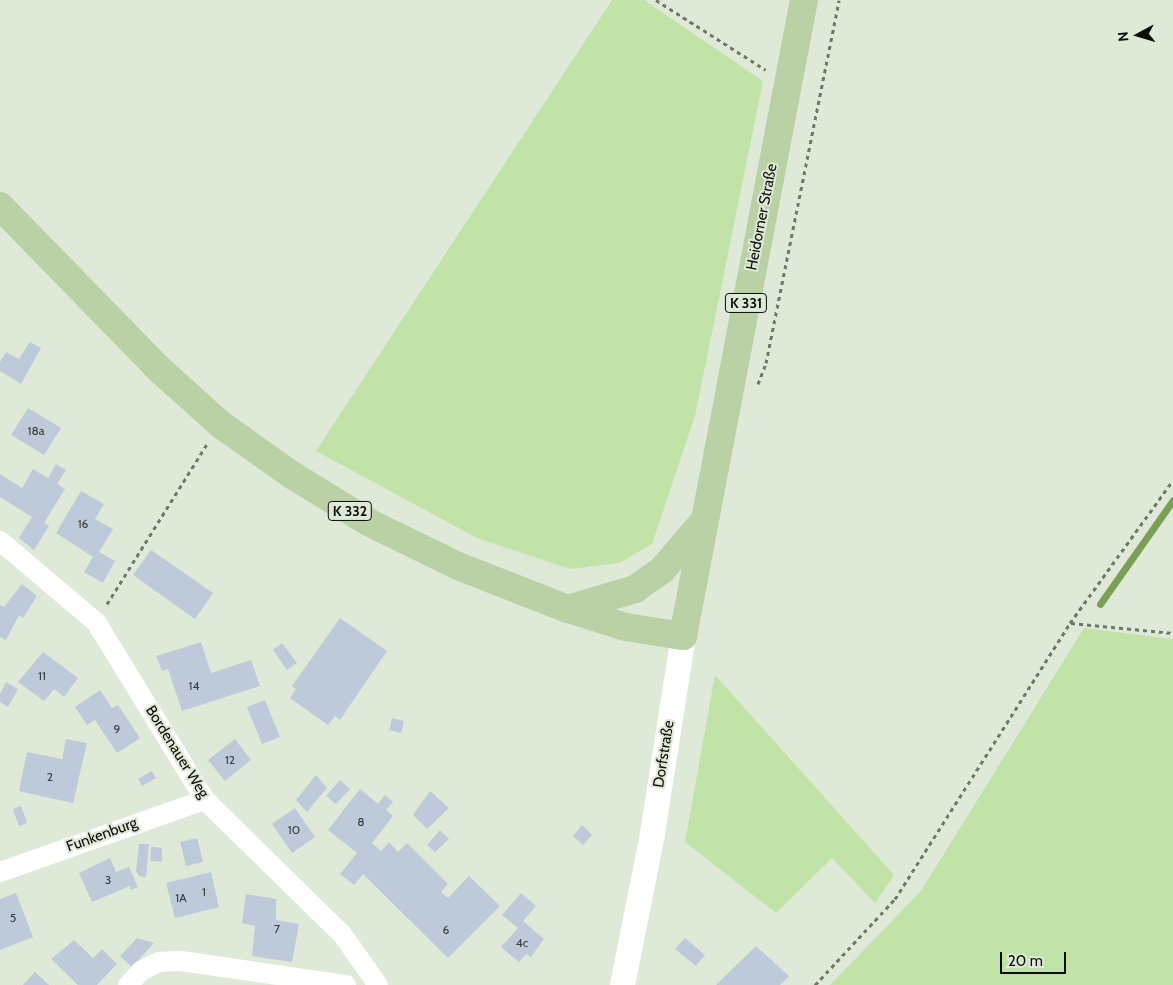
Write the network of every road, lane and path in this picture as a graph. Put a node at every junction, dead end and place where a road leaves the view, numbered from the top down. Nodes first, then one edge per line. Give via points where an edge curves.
1 (656, 0) edge
2 (804, 0) edge
3 (788, 84) junction
4 (0, 206) edge
5 (220, 424) junction
6 (1173, 480) edge
7 (703, 522) junction
8 (0, 540) edge
9 (568, 609) junction
10 (96, 622) junction
11 (1070, 623) junction
12 (1173, 633) edge
13 (683, 636) junction
14 (205, 800) junction
15 (0, 872) edge
16 (377, 982) edge
17 (128, 985) edge
18 (346, 985) edge
19 (354, 985) edge
20 (622, 985) edge
21 (816, 985) edge

1 - 3 path
2 - 3 main road, Heidorner Straße / K 331
3 - 7 main road, Heidorner Straße / K 331
4 - 5 main road, K 332 via 159,369
5 - 9 main road, K 332 via 370,523 458,566
5 - 10 path
6 - 11 path
7 - 9 main road via 662,570 635,589
7 - 13 main road, Dorfstraße / K 331
8 - 10 street, Bordenauer Weg
9 - 13 main road, K 332 via 626,627
10 - 14 street, Bordenauer Weg
11 - 12 path
11 - 21 path via 895,899
13 - 20 street, Dorfstraße / K 331 via 652,833
14 - 15 street, Funkenburg
14 - 16 street, Bordenauer Weg via 342,934
16 - 19 street
17 - 18 street via 141,971 153,965 181,961

